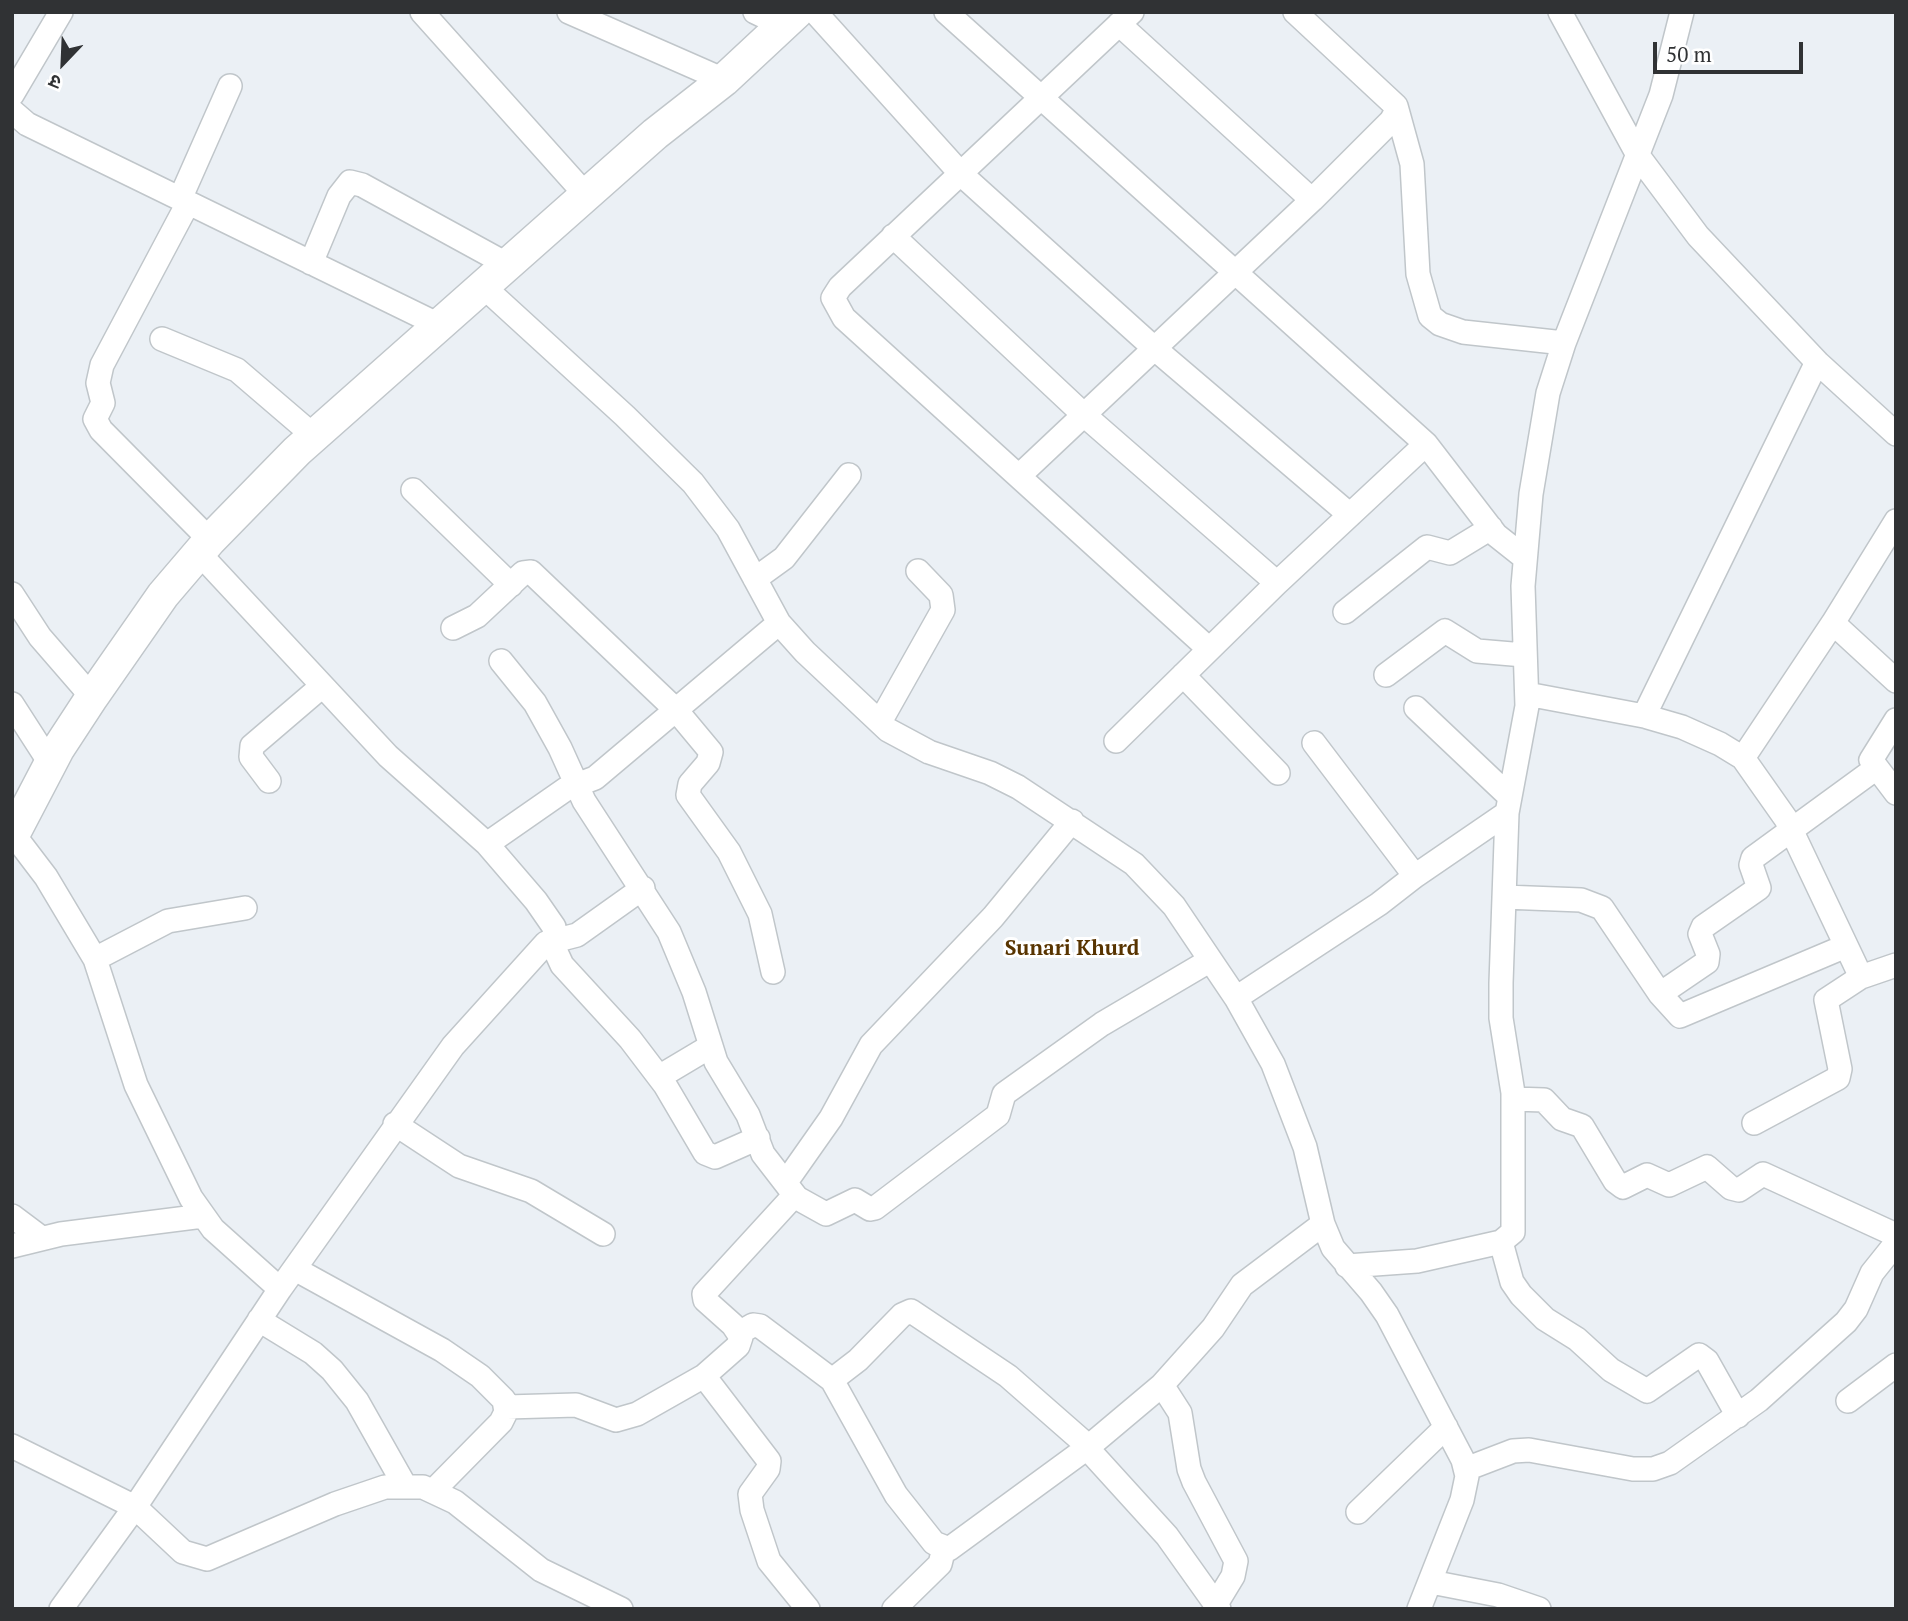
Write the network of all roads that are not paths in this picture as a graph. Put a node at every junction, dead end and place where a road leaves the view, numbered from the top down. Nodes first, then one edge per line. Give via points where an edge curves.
1 (53, 12) edge
2 (61, 12) edge
3 (422, 12) edge
4 (569, 12) edge
5 (815, 12) edge
6 (946, 12) edge
7 (1295, 12) edge
8 (1560, 12) edge
9 (1682, 12) edge
10 (778, 17) edge
11 (1126, 18) edge
12 (724, 80) junction
13 (230, 86) dead end
14 (12, 95) edge
15 (1040, 98) junction
16 (12, 111) edge
17 (1396, 112) junction
18 (1639, 158) junction
19 (962, 176) junction
20 (586, 195) junction
21 (1312, 200) junction
22 (184, 201) junction
23 (893, 236) junction
24 (311, 263) junction
25 (510, 266) junction
26 (1236, 273) junction
27 (485, 288) junction
28 (440, 326) junction
29 (162, 339) dead end
30 (1564, 342) junction
31 (1154, 348) junction
32 (1817, 362) junction
33 (1083, 414) junction
34 (1896, 434) edge
35 (314, 436) junction
36 (1426, 444) junction
37 (849, 475) dead end
38 (1019, 476) junction
39 (413, 489) dead end
40 (1350, 515) junction
41 (1896, 521) edge
42 (1491, 528) junction
43 (204, 546) junction
44 (1525, 558) junction
45 (918, 571) dead end
46 (755, 579) junction
47 (1277, 583) junction
48 (510, 585) junction
49 (12, 594) edge
50 (1345, 612) dead end
51 (779, 623) junction
52 (1833, 623) junction
53 (453, 628) dead end
54 (1209, 649) junction
55 (1524, 655) junction
56 (502, 661) dead end
57 (1183, 675) junction
58 (1386, 675) dead end
59 (1896, 681) edge
60 (321, 687) junction
61 (1527, 694) junction
62 (92, 697) junction
63 (12, 704) edge
64 (1416, 708) dead end
65 (676, 710) junction
66 (1644, 716) junction
67 (1896, 720) edge
68 (880, 722) junction
69 (1116, 741) dead end
70 (1314, 743) dead end
71 (1743, 758) junction
72 (50, 763) junction
73 (1875, 769) junction
74 (1278, 773) dead end
75 (269, 781) dead end
76 (576, 785) junction
77 (1896, 793) edge
78 (1508, 804) junction
79 (1072, 821) junction
80 (1792, 833) junction
81 (13, 836) edge
82 (487, 844) junction
83 (1415, 876) junction
84 (643, 888) junction
85 (1504, 897) junction
86 (245, 908) dead end
87 (556, 938) junction
88 (1846, 946) junction
89 (95, 959) junction
90 (1209, 961) junction
91 (1896, 965) edge
92 (772, 972) dead end
93 (1861, 977) junction
94 (1660, 994) junction
95 (1236, 998) junction
96 (711, 1046) junction
97 (659, 1077) junction
98 (1513, 1099) junction
99 (1754, 1123) dead end
100 (395, 1124) junction
101 (758, 1138) junction
102 (791, 1190) junction
103 (12, 1216) edge
104 (203, 1216) junction
105 (1323, 1224) junction
106 (603, 1234) dead end
107 (1896, 1235) edge
108 (40, 1237) junction
109 (1501, 1242) junction
110 (1896, 1243) edge
111 (12, 1246) edge
112 (1347, 1266) junction
113 (295, 1269) junction
114 (280, 1289) junction
115 (259, 1320) junction
116 (740, 1333) junction
117 (1896, 1365) edge
118 (704, 1376) junction
119 (832, 1380) junction
120 (1162, 1385) junction
121 (1848, 1401) dead end
122 (506, 1407) junction
123 (1738, 1416) junction
124 (1446, 1427) junction
125 (12, 1446) edge
126 (1088, 1448) junction
127 (1466, 1469) junction
128 (405, 1486) junction
129 (435, 1490) junction
130 (135, 1507) junction
131 (1359, 1512) dead end
132 (944, 1548) junction
133 (1431, 1582) junction
134 (1217, 1606) edge
135 (61, 1609) edge
136 (621, 1609) edge
137 (808, 1609) edge
138 (894, 1609) edge
139 (1419, 1609) edge
140 (1539, 1609) edge

1 - 2 street
2 - 14 street
3 - 20 street
4 - 12 street
5 - 19 street
6 - 15 street
7 - 17 street via 1391,100
8 - 18 street
9 - 18 street
10 - 12 street
11 - 15 street
11 - 21 street
12 - 20 street
13 - 22 street
15 - 19 street
15 - 26 street
16 - 22 street via 27,124
17 - 21 street
17 - 30 street via 1412,164 1418,274 1430,316 1463,332
18 - 30 street
18 - 32 street via 1712,253
19 - 23 street
19 - 31 street
20 - 25 street
21 - 26 street
22 - 24 street
22 - 43 street via 102,365 98,383 103,403 95,419
23 - 33 street
23 - 38 street via 836,290 836,307
24 - 25 street via 339,196 350,182
24 - 28 street
25 - 27 street
26 - 31 street
26 - 36 street
27 - 28 street
27 - 46 street via 693,483 728,529
28 - 35 street
29 - 35 street via 237,370
30 - 44 street via 1541,419
31 - 33 street
31 - 40 street
32 - 34 street
32 - 66 street
33 - 38 street
33 - 47 street
35 - 43 street
36 - 40 street
36 - 42 street
37 - 46 street via 784,558
38 - 54 street
39 - 48 street
40 - 47 street
41 - 52 street
42 - 44 street
42 - 50 street via 1450,553 1427,547
43 - 60 street
43 - 62 street via 163,595
44 - 55 street
45 - 68 street via 941,595 943,610
46 - 51 street
47 - 54 street
48 - 53 street via 477,616
48 - 65 street via 527,571 535,574
49 - 62 street via 40,638
51 - 65 street
51 - 68 street
52 - 59 street
52 - 71 street
54 - 57 street
55 - 58 street via 1477,651 1445,631
55 - 61 street
56 - 76 street via 535,704
57 - 69 street
57 - 74 street
60 - 75 street via 252,746 251,757
60 - 82 street via 398,766
61 - 66 street
61 - 78 street
62 - 72 street
63 - 72 street
64 - 78 street
65 - 76 street via 595,778
65 - 92 street via 711,752 688,795 729,852 760,914
66 - 71 street via 1703,736
67 - 73 street via 1872,758
68 - 79 street via 929,752 1004,779
70 - 83 street
71 - 80 street via 1773,797
72 - 81 street
73 - 77 street
73 - 80 street
76 - 82 street
76 - 84 street
78 - 83 street
78 - 85 street
79 - 90 street via 1150,879 1174,906
79 - 102 street via 993,917 872,1045
80 - 88 street
80 - 94 street via 1752,860 1759,883 1756,890 1701,929 1707,961
81 - 89 street via 46,877
82 - 87 street via 548,916
83 - 95 street
84 - 87 street via 577,935
84 - 96 street via 683,961
85 - 94 street via 1581,900 1602,908
85 - 98 street via 1501,1018
86 - 89 street via 168,921
87 - 97 street via 557,956 565,970
87 - 100 street via 542,946 484,1009
88 - 93 street
88 - 94 street via 1683,1016
89 - 104 street via 136,1085
90 - 95 street
90 - 102 street via 1102,1024 1004,1094 998,1115 874,1208 856,1200 826,1214
91 - 93 street
93 - 99 street via 1826,999 1838,1078
95 - 105 street via 1262,1040 1296,1122
96 - 97 street
96 - 101 street
97 - 101 street via 711,1157
98 - 107 street via 1544,1100 1562,1119 1583,1126 1623,1187 1647,1175 1669,1185 1707,1167 1739,1190 1763,1174
98 - 109 street via 1513,1232
100 - 106 street via 459,1166 531,1191
100 - 113 street
101 - 102 street via 763,1154
102 - 116 street via 791,1199 704,1294
103 - 108 street
104 - 108 street
104 - 114 street
105 - 112 street
105 - 120 street via 1242,1285 1213,1328
108 - 111 street
109 - 112 street via 1417,1261
109 - 123 street via 1512,1282 1521,1295 1611,1370 1647,1391 1699,1355
110 - 123 street via 1871,1273 1846,1322
112 - 124 street via 1387,1315
113 - 114 street
113 - 122 street via 442,1350 497,1391
114 - 115 street
115 - 128 street via 332,1370 357,1401
115 - 130 street
116 - 118 street via 738,1346
116 - 119 street via 760,1326
117 - 121 street
118 - 122 street via 636,1414 616,1420 576,1405
118 - 137 street via 769,1461 750,1494 752,1510 769,1561
119 - 126 street via 911,1311 1008,1376
119 - 132 street via 895,1495 934,1543
120 - 126 street
120 - 134 street via 1180,1413 1194,1482 1236,1561
122 - 129 street via 501,1422
123 - 127 street via 1670,1462 1646,1470 1529,1450 1513,1451
124 - 127 street
124 - 131 street
125 - 130 street
126 - 132 street
126 - 134 street via 1167,1536
127 - 133 street via 1462,1500
128 - 129 street
128 - 130 street via 385,1487 335,1504 207,1559 183,1552
129 - 136 street via 541,1570
130 - 135 street
132 - 138 street via 940,1563
133 - 139 street
133 - 140 street via 1498,1595

